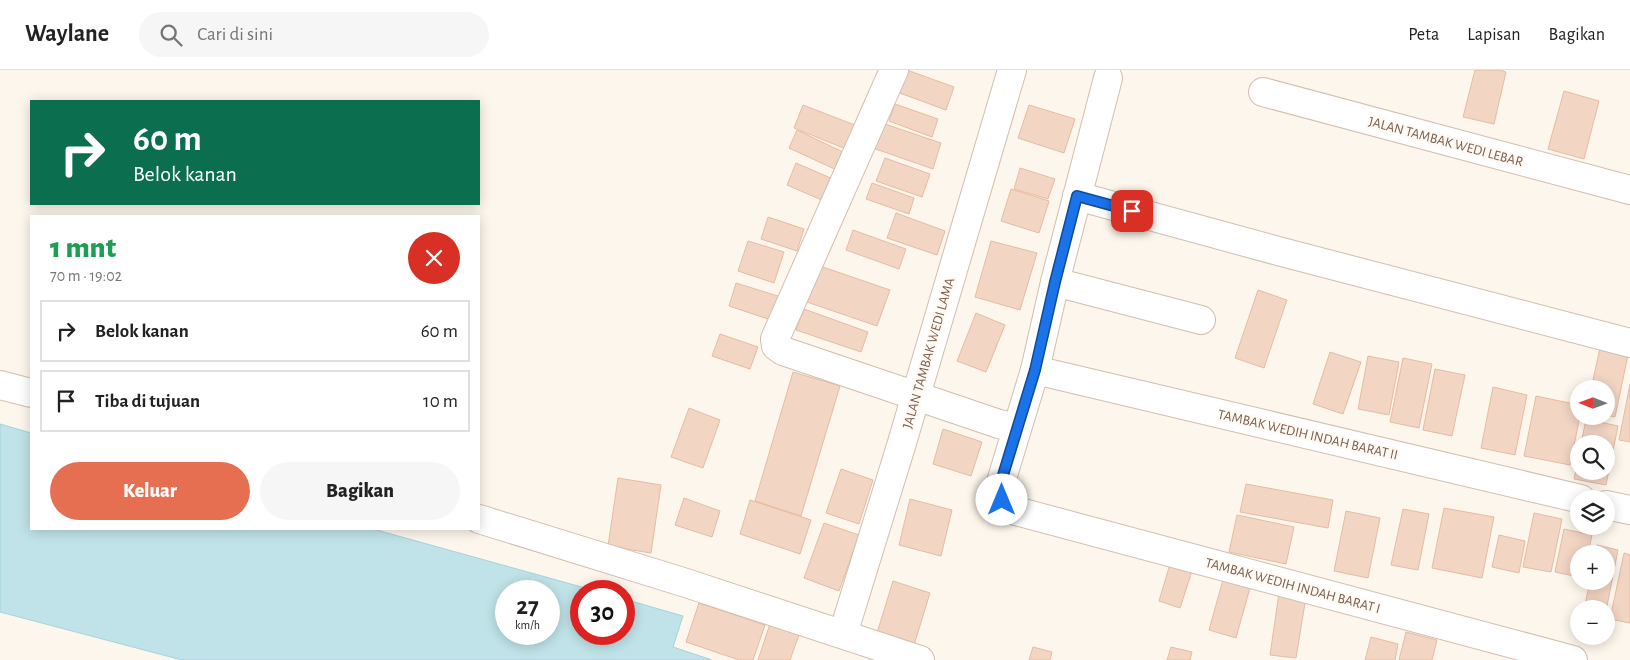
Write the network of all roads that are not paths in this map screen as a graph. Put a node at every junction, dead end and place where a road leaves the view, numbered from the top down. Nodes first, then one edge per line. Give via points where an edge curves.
1 (894, 70) edge
2 (1012, 70) edge
3 (1108, 78) dead end
4 (1263, 92) dead end
5 (1630, 190) edge
6 (1077, 196) junction
7 (1055, 282) junction
8 (1201, 320) dead end
9 (1630, 343) edge
10 (1035, 370) junction
11 (0, 385) edge
12 (30, 393) edge
13 (915, 395) junction
14 (1016, 428) junction
15 (1570, 496) edge
16 (1615, 507) edge
17 (1630, 510) edge
18 (480, 519) edge
19 (843, 634) junction
20 (920, 660) edge
21 (1573, 660) edge

1 - 13 street via 775,339 776,346 783,351
2 - 13 street, JALAN TAMBAK WEDI LAMA
3 - 6 street
4 - 5 street, JALAN TAMBAK WEDI LEBAR
6 - 7 street
6 - 9 street
7 - 8 street
7 - 10 street
10 - 14 street
10 - 15 street, TAMBAK WEDIH INDAH BARAT II
11 - 12 street
13 - 14 street
13 - 19 street, JALAN TAMBAK WEDI LAMA
14 - 21 street, TAMBAK WEDIH INDAH BARAT I via 1000,485 1002,500 1012,510
16 - 17 street
18 - 19 street
19 - 20 street

